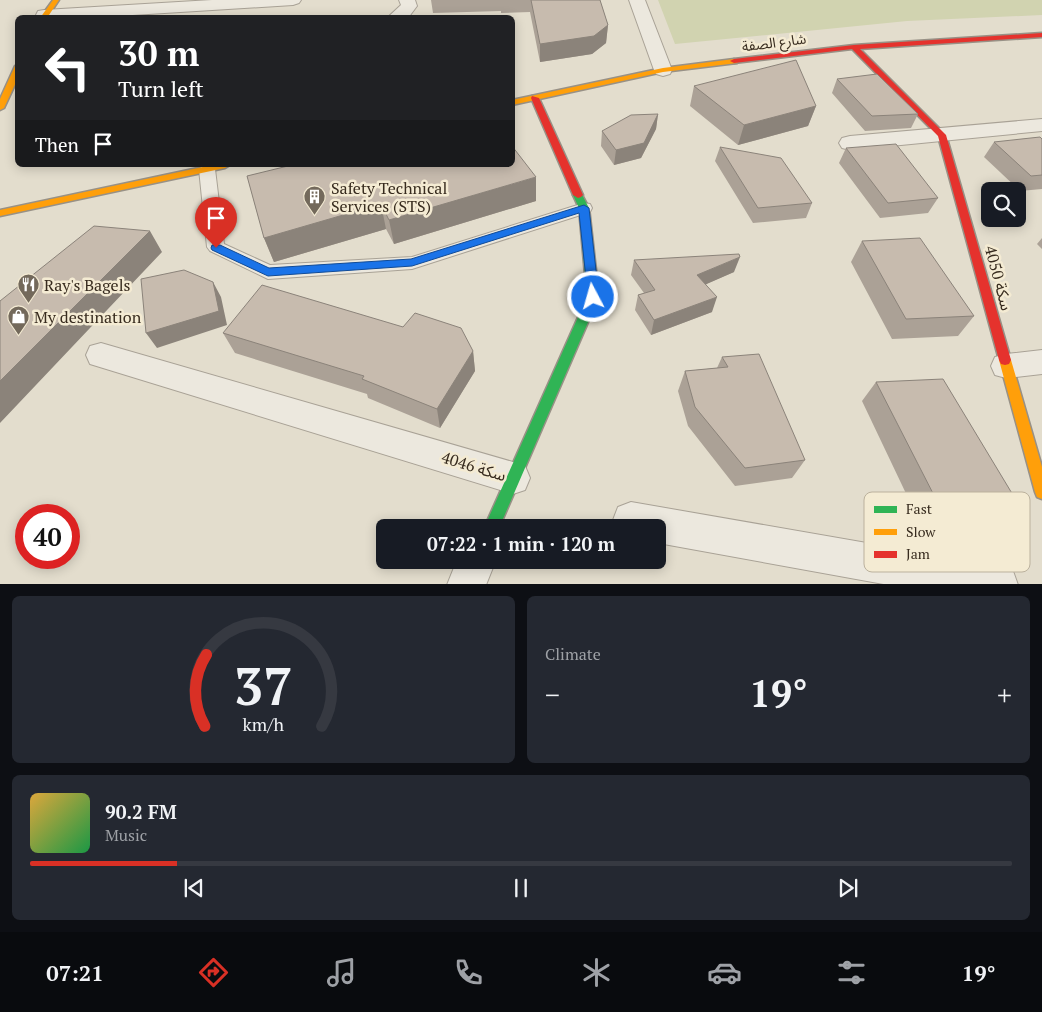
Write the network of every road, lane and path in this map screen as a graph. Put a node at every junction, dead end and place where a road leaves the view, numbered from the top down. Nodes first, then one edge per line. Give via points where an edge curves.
1 (56, 0) edge
2 (290, 0) edge
3 (407, 0) edge
4 (637, 0) edge
5 (44, 15) edge
6 (58, 15) edge
7 (400, 15) edge
8 (1042, 35) edge
9 (854, 47) junction
10 (663, 70) junction
11 (15, 75) edge
12 (535, 98) junction
13 (515, 102) edge
14 (0, 108) edge
15 (1042, 125) edge
16 (942, 135) junction
17 (850, 143) dead end
18 (216, 167) edge
19 (207, 169) junction
20 (584, 208) junction
21 (0, 214) edge
22 (101, 355) dead end
23 (1042, 362) edge
24 (1006, 366) junction
25 (513, 478) junction
26 (1042, 492) edge
27 (495, 519) edge
28 (666, 526) edge
29 (864, 561) edge
30 (473, 569) edge
31 (929, 572) edge
32 (466, 584) edge
33 (998, 584) edge

1 - 5 street
2 - 6 street
3 - 7 street via 409,6
4 - 10 street
8 - 9 street, شارع الصفة
9 - 10 street, شارع الصفة
9 - 16 street, سكة 4050
10 - 12 street, شارع الصفة
11 - 14 street
12 - 13 street, شارع الصفة
12 - 20 street, سكة 4046
15 - 16 street
16 - 17 street
16 - 24 street, سكة 4050
18 - 19 street
19 - 20 lane via 216,248 268,272 412,262
19 - 21 street
20 - 25 street, سكة 4046 via 593,297
22 - 25 street, سكة 4046
23 - 24 street
24 - 26 street, سكة 4050
25 - 27 street
28 - 29 street
30 - 32 street
31 - 33 street

